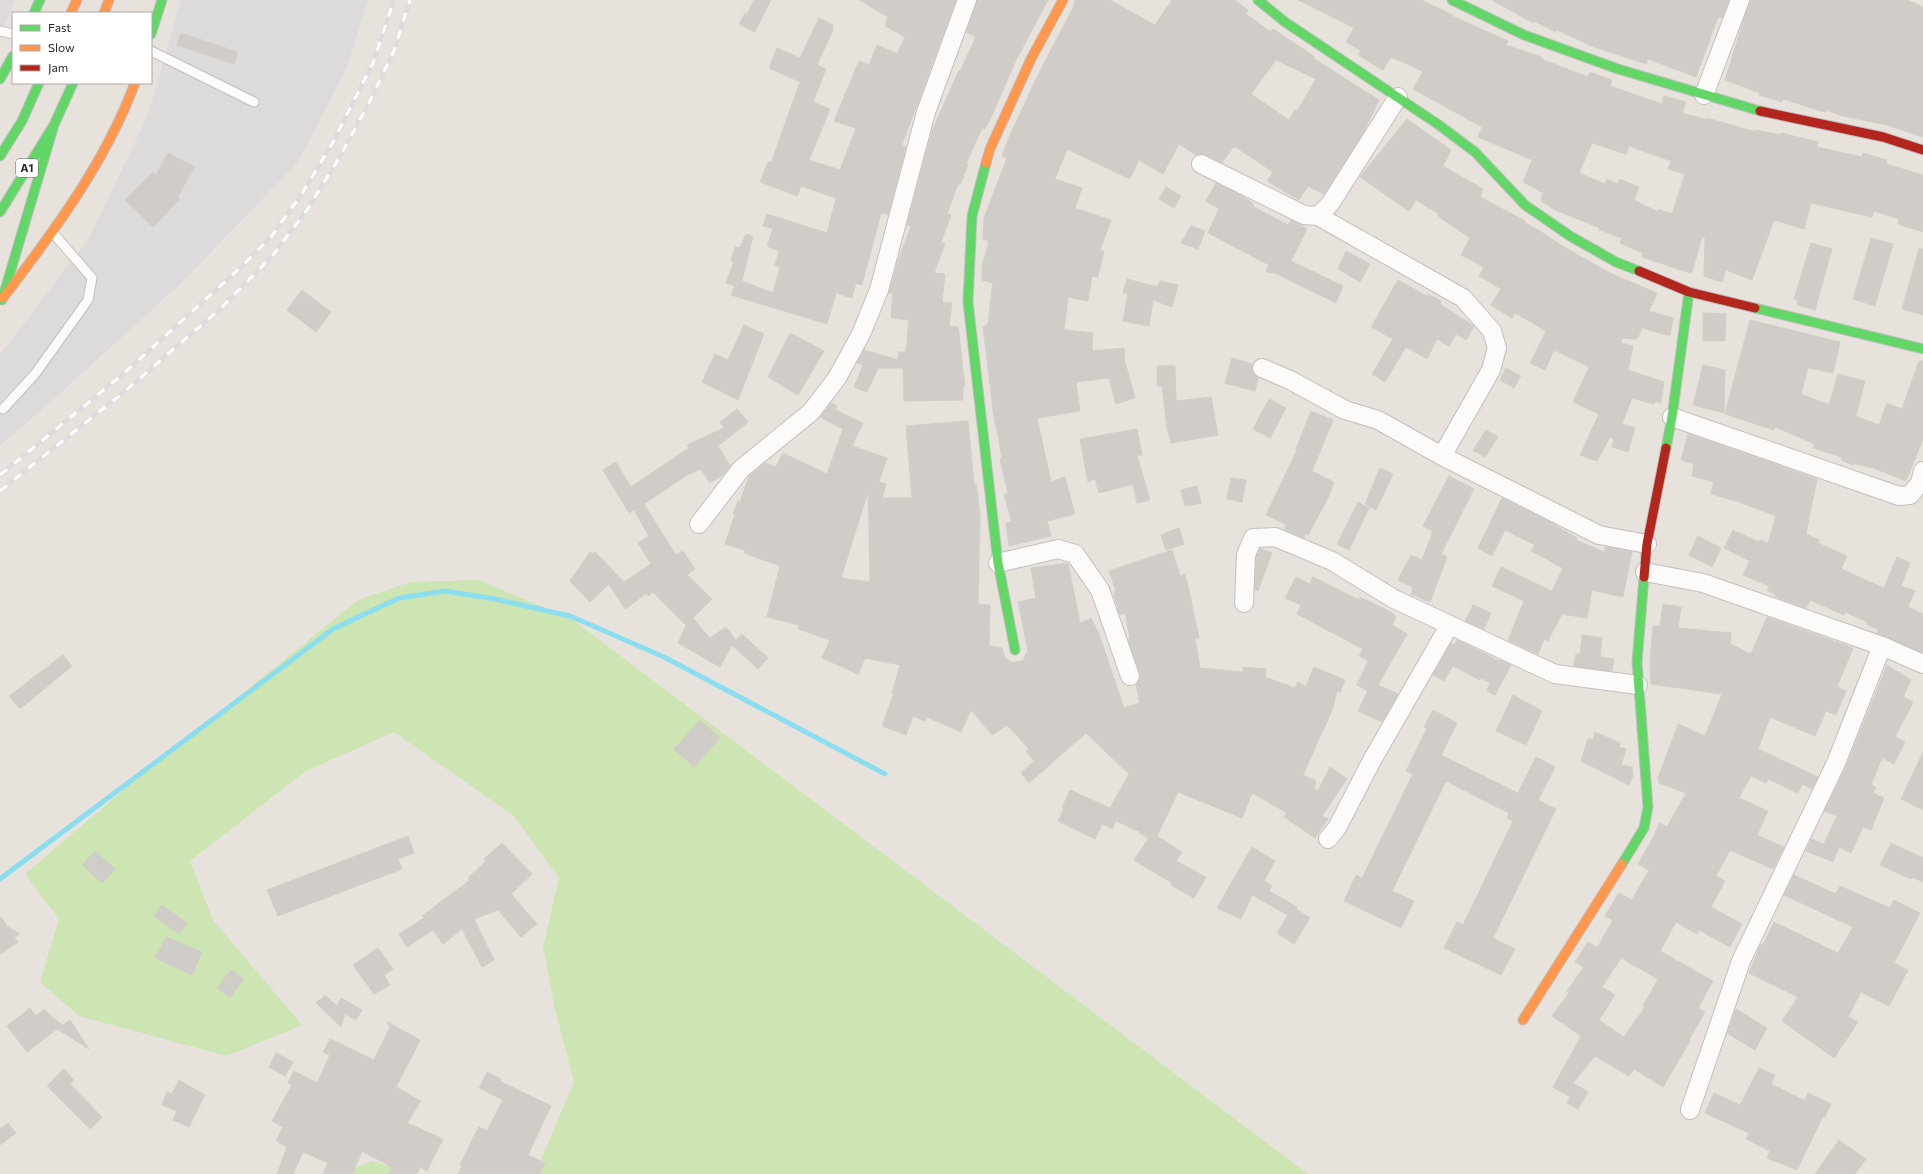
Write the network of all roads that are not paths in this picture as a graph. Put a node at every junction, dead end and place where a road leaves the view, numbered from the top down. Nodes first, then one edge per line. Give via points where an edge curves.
1 (40, 0) edge
2 (77, 0) edge
3 (109, 0) edge
4 (162, 0) edge
5 (967, 0) edge
6 (1063, 0) edge
7 (1258, 0) edge
8 (1452, 0) edge
9 (1740, 0) edge
10 (34, 12) edge
11 (71, 12) edge
12 (104, 12) edge
13 (0, 31) edge
14 (152, 31) edge
15 (12, 34) edge
16 (152, 51) edge
17 (12, 58) edge
18 (0, 79) edge
19 (39, 84) edge
20 (73, 84) edge
21 (135, 84) edge
22 (1704, 95) junction
23 (1398, 97) junction
24 (254, 102) dead end
25 (54, 125) junction
26 (1923, 150) edge
27 (0, 156) edge
28 (1201, 164) dead end
29 (0, 212) edge
30 (1318, 216) junction
31 (53, 233) junction
32 (1690, 292) junction
33 (1, 301) edge
34 (1923, 349) edge
35 (1262, 368) dead end
36 (3, 409) dead end
37 (1672, 417) junction
38 (1442, 456) junction
39 (1923, 471) edge
40 (1916, 500) edge
41 (699, 524) dead end
42 (1647, 544) junction
43 (998, 564) junction
44 (1645, 572) junction
45 (1244, 603) dead end
46 (1449, 626) junction
47 (1882, 646) junction
48 (1015, 650) dead end
49 (1923, 664) edge
50 (1130, 676) dead end
51 (1638, 685) junction
52 (1328, 839) dead end
53 (1523, 1020) dead end
54 (1690, 1110) dead end

1 - 10 main road
2 - 11 main road
3 - 12 main road
4 - 14 main road
5 - 41 street via 926,112 879,290 861,334 837,378 811,412 741,469
6 - 43 main road via 1031,59 990,149 972,216 968,302
7 - 23 main road via 1285,22
8 - 22 main road via 1524,35 1618,69
9 - 22 street
13 - 15 lane
16 - 24 lane
17 - 18 main road
19 - 27 main road, A1 via 22,121
20 - 25 main road, A1
21 - 31 main road via 97,164
22 - 26 main road via 1748,108 1883,137
23 - 30 street via 1330,204
23 - 32 main road via 1475,152 1525,205 1570,236 1616,262
25 - 29 main road, A1
25 - 33 main road
28 - 30 street via 1304,215
30 - 38 street via 1463,298 1492,331 1497,348 1491,370
31 - 33 main road
31 - 36 lane via 92,278 88,300 35,374
32 - 34 main road
32 - 37 main road
35 - 38 street via 1345,410 1378,420
37 - 40 street
37 - 42 main road
38 - 42 street via 1599,535
39 - 40 street
42 - 44 main road
43 - 48 main road
43 - 50 street via 1058,549 1076,554 1100,590
44 - 47 street via 1703,583
44 - 51 main road via 1637,662
45 - 46 street via 1246,555 1253,538 1275,537 1332,561 1394,598
46 - 51 street via 1556,674
46 - 52 street via 1371,762 1337,828
47 - 49 street
47 - 54 street via 1836,763 1741,961
51 - 53 main road via 1648,806 1644,828 1634,848

